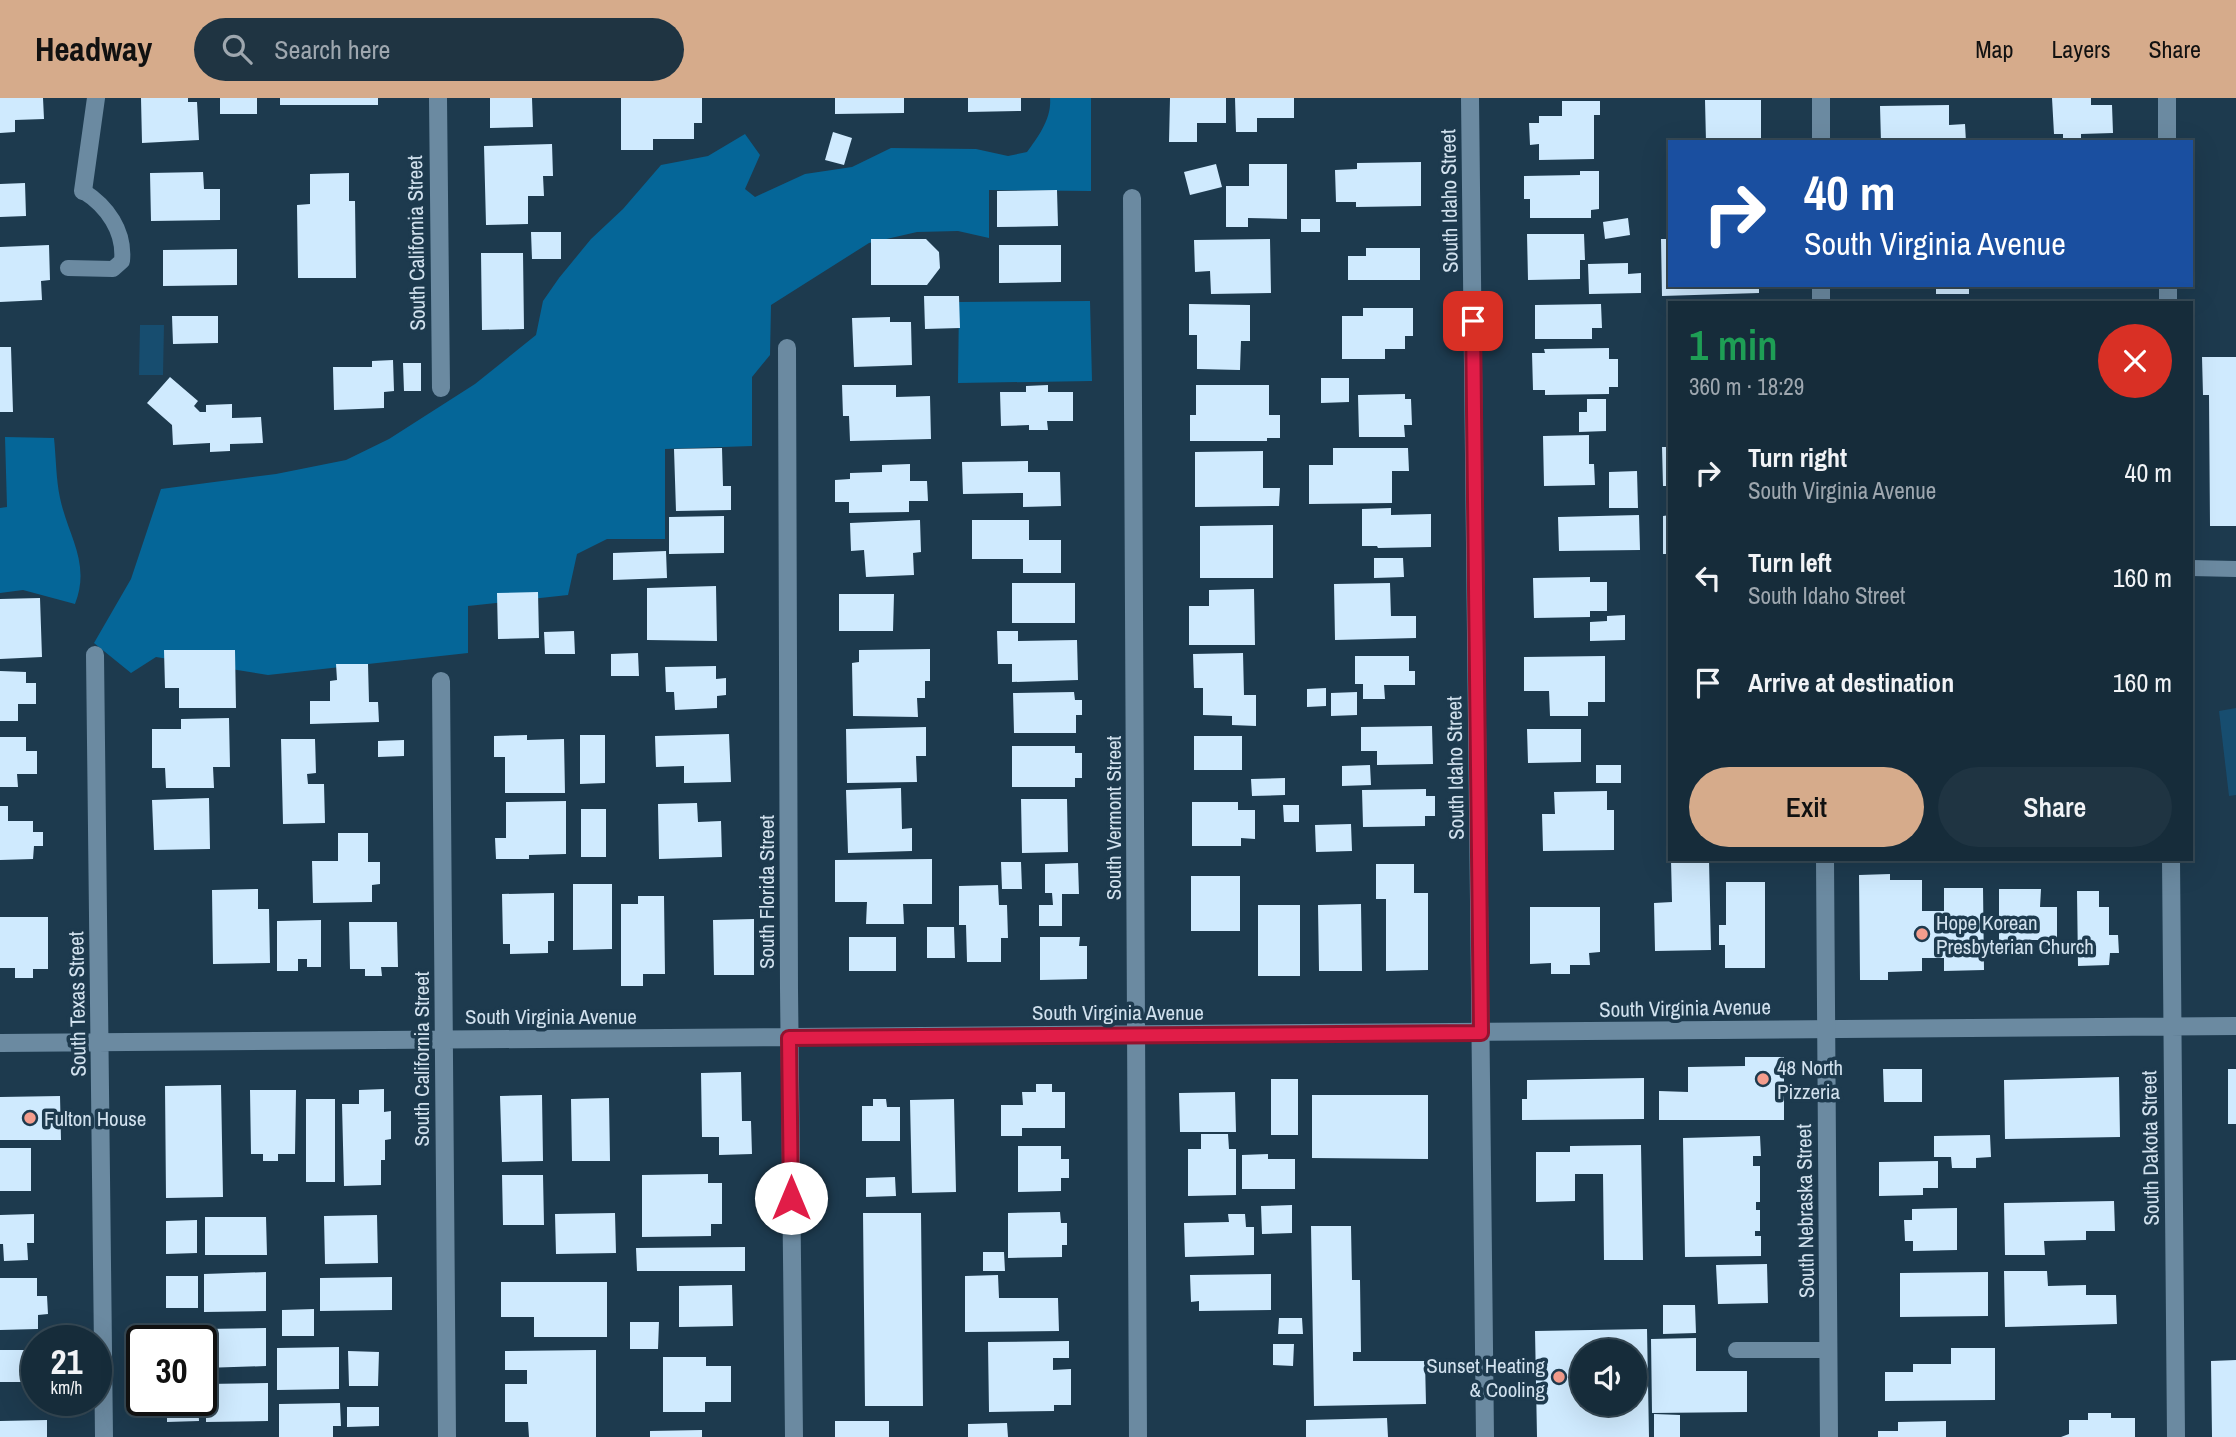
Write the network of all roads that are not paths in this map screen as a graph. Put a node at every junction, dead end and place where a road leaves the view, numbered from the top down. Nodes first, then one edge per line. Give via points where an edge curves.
1 (96, 98) edge
2 (438, 98) edge
3 (1470, 98) edge
4 (1821, 98) edge
5 (2167, 98) edge
6 (1821, 140) edge
7 (2167, 140) edge
8 (83, 191) joint
9 (1132, 198) dead end
10 (68, 268) dead end
11 (787, 348) dead end
12 (441, 388) dead end
13 (2193, 568) edge
14 (2236, 569) edge
15 (95, 655) dead end
16 (441, 681) dead end
17 (1825, 861) edge
18 (2171, 861) edge
19 (2236, 1026) edge
20 (2171, 1027) junction
21 (1826, 1030) junction
22 (1481, 1033) junction
23 (1137, 1034) junction
24 (789, 1038) junction
25 (444, 1039) junction
26 (100, 1041) junction
27 (0, 1043) edge
28 (1736, 1350) dead end
29 (1829, 1350) junction
30 (104, 1437) edge
31 (447, 1437) edge
32 (794, 1437) edge
33 (1138, 1437) edge
34 (1485, 1437) edge
35 (1829, 1437) edge
36 (2176, 1437) edge

1 - 8 street
2 - 12 street, South California Street
3 - 22 street, South Idaho Street
4 - 6 street
5 - 7 street
8 - 10 lane via 110,215 123,250 122,261 113,269
9 - 23 street, South Vermont Street
11 - 24 street, South Florida Street
13 - 14 lane
15 - 26 street, South Texas Street
16 - 25 street, South California Street
17 - 21 street, South Nebraska Street
18 - 20 street, South Dakota Street
19 - 20 street, South Virginia Avenue
20 - 21 street, South Virginia Avenue
20 - 36 street, South Dakota Street
21 - 22 street, South Virginia Avenue
21 - 29 street, South Nebraska Street
22 - 23 street, South Virginia Avenue
22 - 34 street, South Idaho Street
23 - 24 street, South Virginia Avenue
23 - 33 street, South Vermont Street
24 - 25 street, South Virginia Avenue
24 - 32 street, South Florida Street
25 - 26 street, South Virginia Avenue
25 - 31 street, South California Street
26 - 27 street, South Virginia Avenue
26 - 30 street, South Texas Street
28 - 29 lane
29 - 35 street, South Nebraska Street

